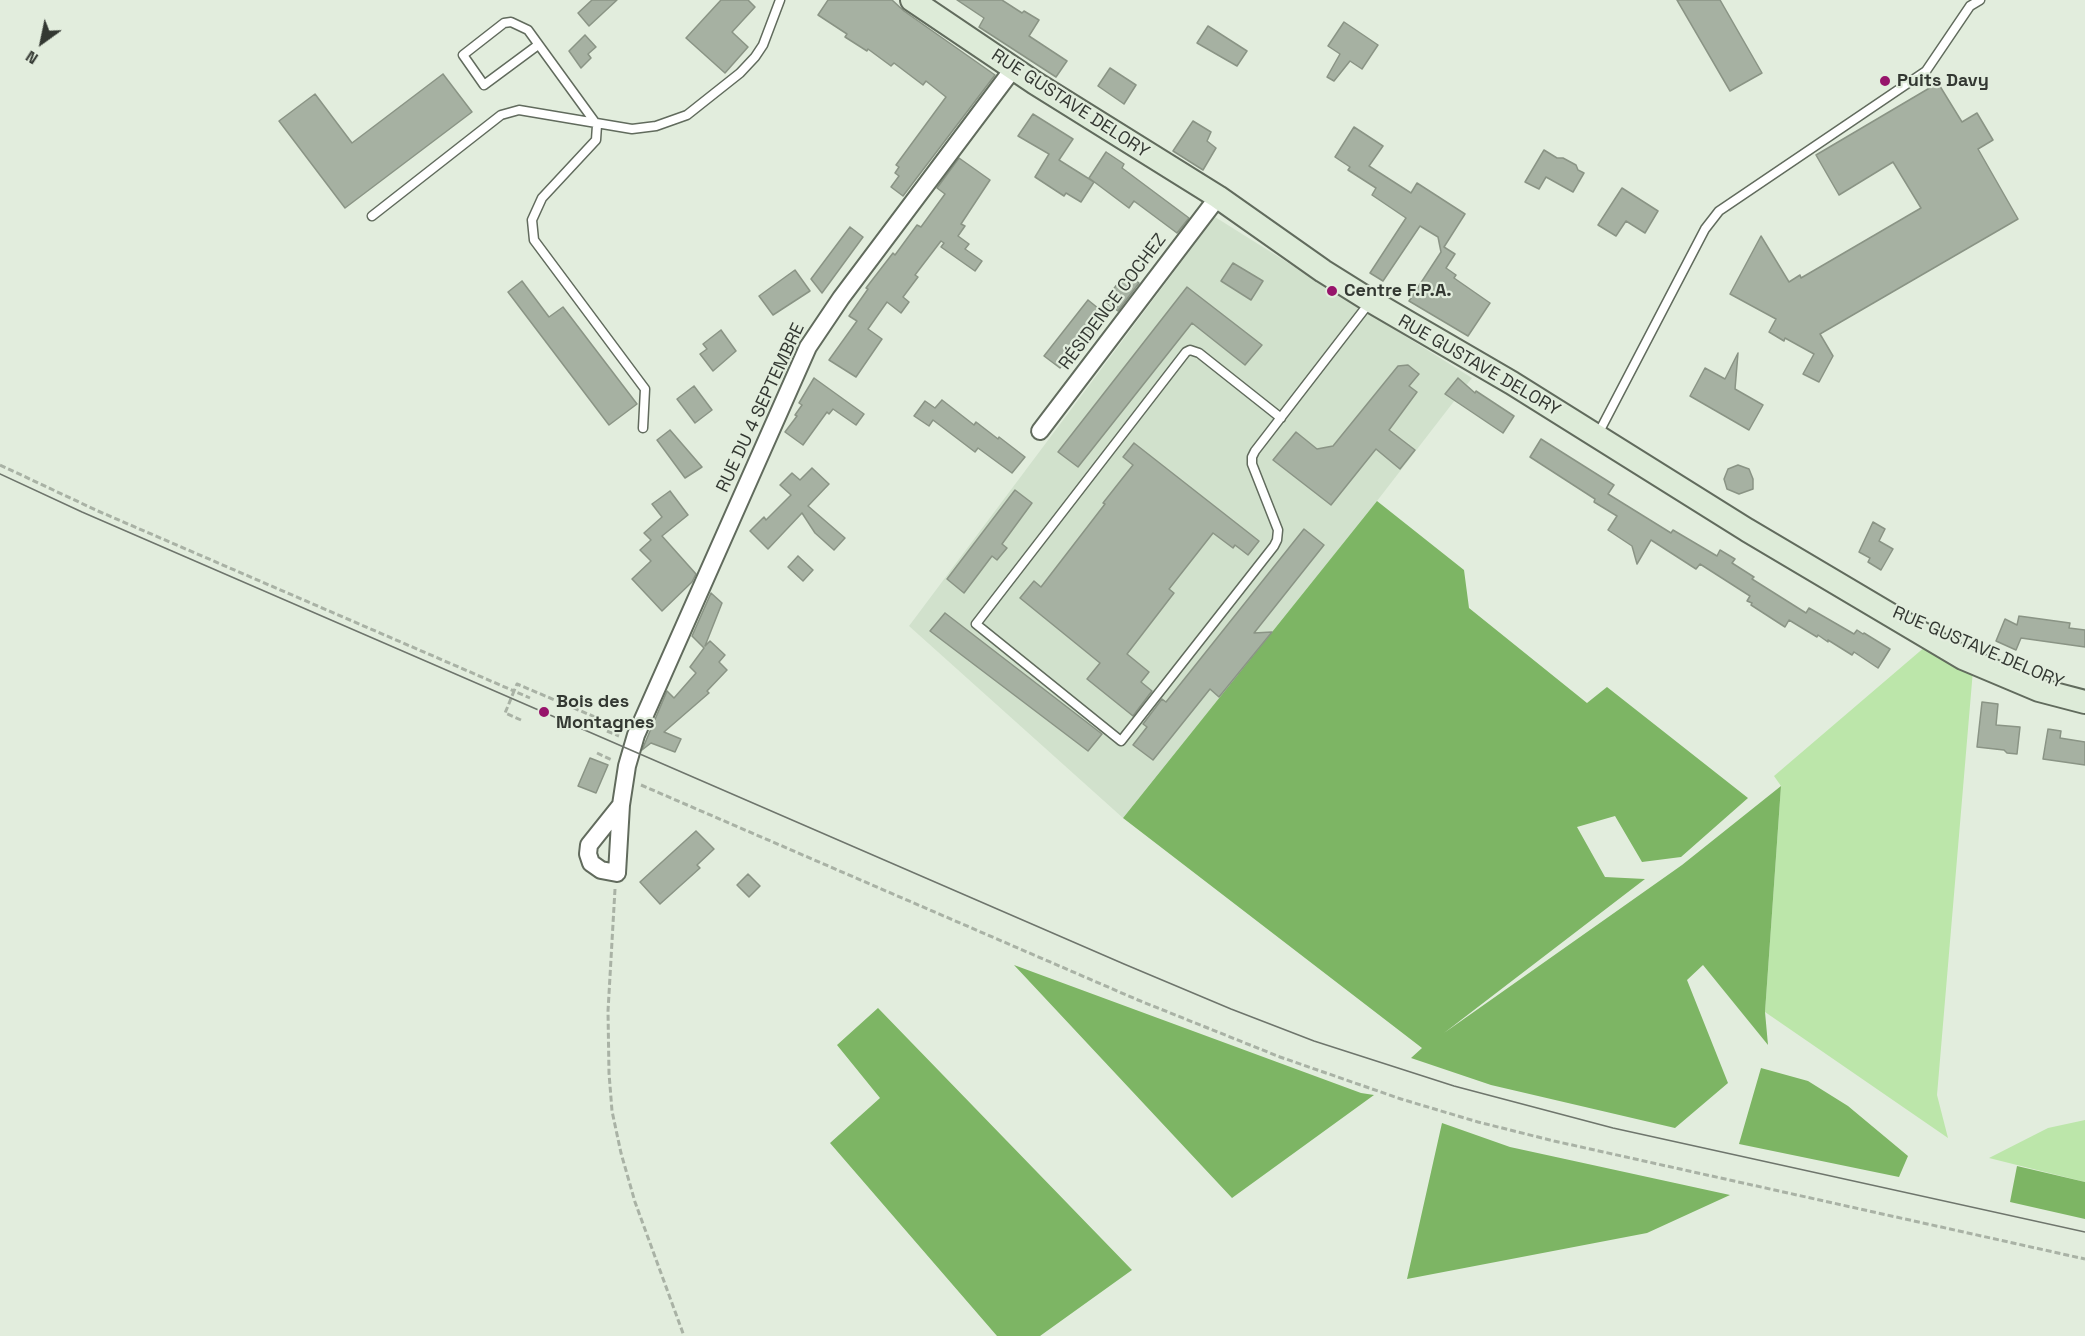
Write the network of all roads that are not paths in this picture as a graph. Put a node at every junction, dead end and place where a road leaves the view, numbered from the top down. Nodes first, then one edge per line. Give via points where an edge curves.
1 (780, 0) edge
2 (912, 0) edge
3 (1980, 0) edge
4 (538, 45) junction
5 (1013, 69) junction
6 (597, 124) junction
7 (1218, 196) junction
8 (372, 216) dead end
9 (1371, 301) junction
10 (1281, 418) junction
11 (643, 429) dead end
12 (1040, 431) dead end
13 (1597, 436) junction
14 (1872, 603) junction
15 (2085, 693) edge
16 (2085, 702) edge
17 (621, 805) junction

1 - 6 lane via 755,57 687,115 656,126 632,129
2 - 5 street, RUE GUSTAVE DELORY
3 - 13 lane via 1970,6 1926,71 1719,212 1705,229
4 - 4 lane via 528,30 512,22 504,23 463,56 484,84
4 - 6 lane
5 - 7 street, RUE GUSTAVE DELORY
5 - 17 street, RUE DU 4 SEPTEMBRE via 808,347 636,735
6 - 8 lane via 519,110 501,115
6 - 11 lane via 596,140 542,198 532,220 534,240 645,389
7 - 9 street, RUE GUSTAVE DELORY
7 - 12 street, RÉSIDENCE COCHEZ
9 - 10 lane
9 - 13 street, RUE GUSTAVE DELORY
10 - 10 lane via 1252,457 1278,530 1277,540 1121,741 976,624 1186,352 1200,353
13 - 14 street, RUE GUSTAVE DELORY via 1746,530
14 - 15 street, RUE GUSTAVE DELORY
14 - 16 street, RUE GUSTAVE DELORY via 1964,658 2049,693
17 - 17 street, RUE DU 4 SEPTEMBRE via 617,873 594,866 588,850

